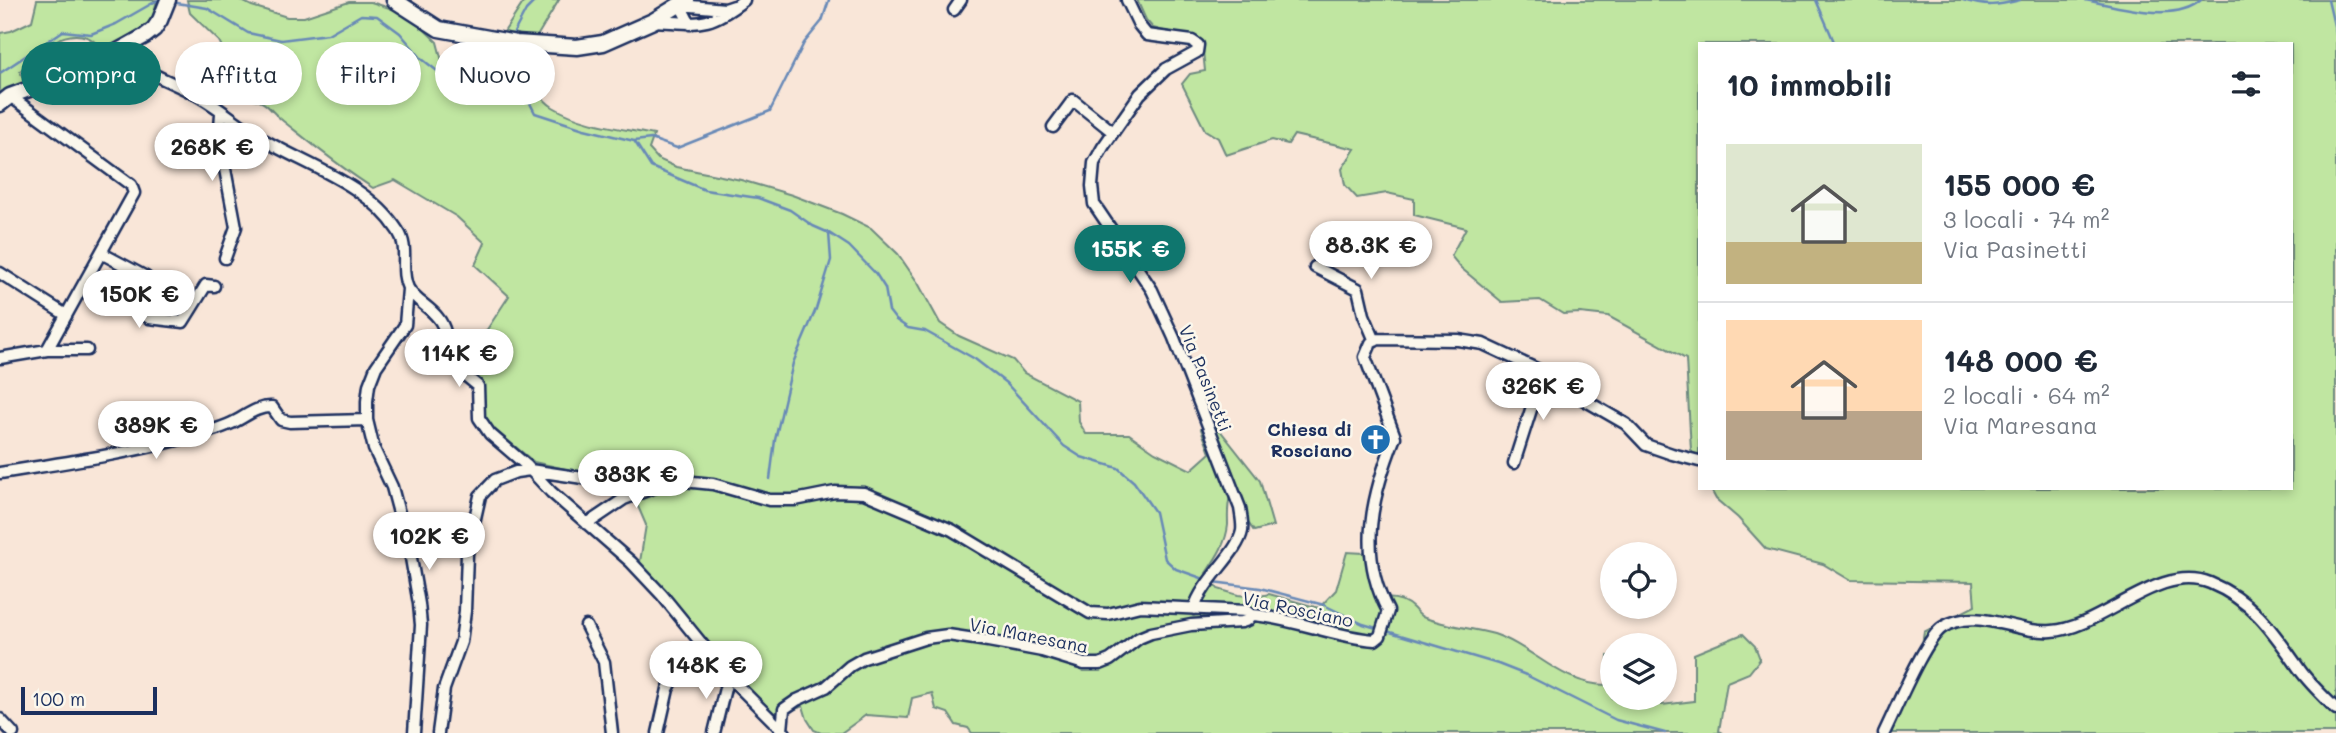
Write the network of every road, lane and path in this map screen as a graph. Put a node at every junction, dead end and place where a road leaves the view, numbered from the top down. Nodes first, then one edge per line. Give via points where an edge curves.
1 (394, 0) edge
2 (961, 0) edge
3 (1127, 0) edge
4 (683, 2) edge
5 (741, 3) edge
6 (713, 4) edge
7 (167, 5) edge
8 (954, 10) dead end
9 (653, 21) junction
10 (690, 24) junction
11 (133, 42) edge
12 (161, 78) edge
13 (5, 100) edge
14 (221, 113) junction
15 (1053, 127) dead end
16 (1113, 132) junction
17 (101, 253) junction
18 (225, 258) dead end
19 (1315, 267) dead end
20 (0, 273) edge
21 (214, 286) dead end
22 (408, 289) junction
23 (66, 315) junction
24 (1375, 341) junction
25 (47, 350) junction
26 (87, 350) dead end
27 (0, 358) edge
28 (1543, 372) junction
29 (367, 420) junction
30 (1698, 461) edge
31 (1514, 463) dead end
32 (530, 470) junction
33 (0, 473) edge
34 (673, 480) junction
35 (587, 524) junction
36 (1194, 609) junction
37 (1252, 615) junction
38 (586, 626) dead end
39 (707, 649) junction
40 (728, 676) junction
41 (2336, 709) edge
42 (0, 719) edge
43 (783, 732) edge
44 (13, 733) edge
45 (414, 733) edge
46 (438, 733) edge
47 (612, 733) edge
48 (658, 733) edge
49 (714, 733) edge
50 (1884, 733) edge

1 - 9 street via 439,29 516,43 577,47 603,43
2 - 8 street
3 - 16 street, Via Pasinetti via 1147,35 1198,45 1197,52 1155,78
4 - 6 street
4 - 9 street
4 - 10 street
5 - 6 street via 725,9
5 - 10 street via 722,17
7 - 11 street via 154,29
9 - 10 street
12 - 14 street
13 - 17 street via 131,185 132,199
14 - 18 street via 236,227
14 - 22 street via 353,188 380,209 404,245
15 - 16 street via 1073,100
16 - 36 street, Via Pasinetti via 1094,163 1094,204 1152,290 1240,508 1242,531
17 - 21 street via 146,277 150,286 141,313 149,318 183,322 206,285
17 - 23 street
19 - 24 street via 1358,289
20 - 23 street
22 - 29 street via 405,325 369,385
22 - 32 street, Via Maresana via 445,330 450,363 478,386 480,418 490,434
23 - 25 street
24 - 28 street via 1430,339 1483,344
24 - 37 street, Via Rosciano via 1364,356 1395,437 1372,511 1370,550 1376,589 1388,611 1380,636 1360,639
25 - 26 street
25 - 27 street
28 - 30 street via 1626,424 1646,445
28 - 31 street
29 - 33 street via 290,422 281,420 272,407 265,407 231,424 181,439
29 - 45 street via 400,514 419,604
32 - 34 street, Via Rosciano via 583,478
32 - 35 street, Via Maresana
32 - 46 street via 495,480 480,496 467,554 461,642 444,689
34 - 35 street via 624,499
34 - 36 street, Via Rosciano via 713,484 769,500 864,493 952,530 1090,613 1140,606
35 - 39 street, Via Maresana via 631,562
36 - 37 street, Via Rosciano
37 - 43 street, Via Maresana via 1242,622 1152,633 1100,664 948,635 926,638 864,657 826,687 783,709
38 - 47 street via 604,662
39 - 40 street, Via Maresana
39 - 48 street via 667,689
40 - 43 street, Via Maresana
40 - 49 street
41 - 50 street via 2301,672 2259,615 2210,583 2179,579 2068,628 2032,630 1975,620 1942,627 1924,652
42 - 44 street

